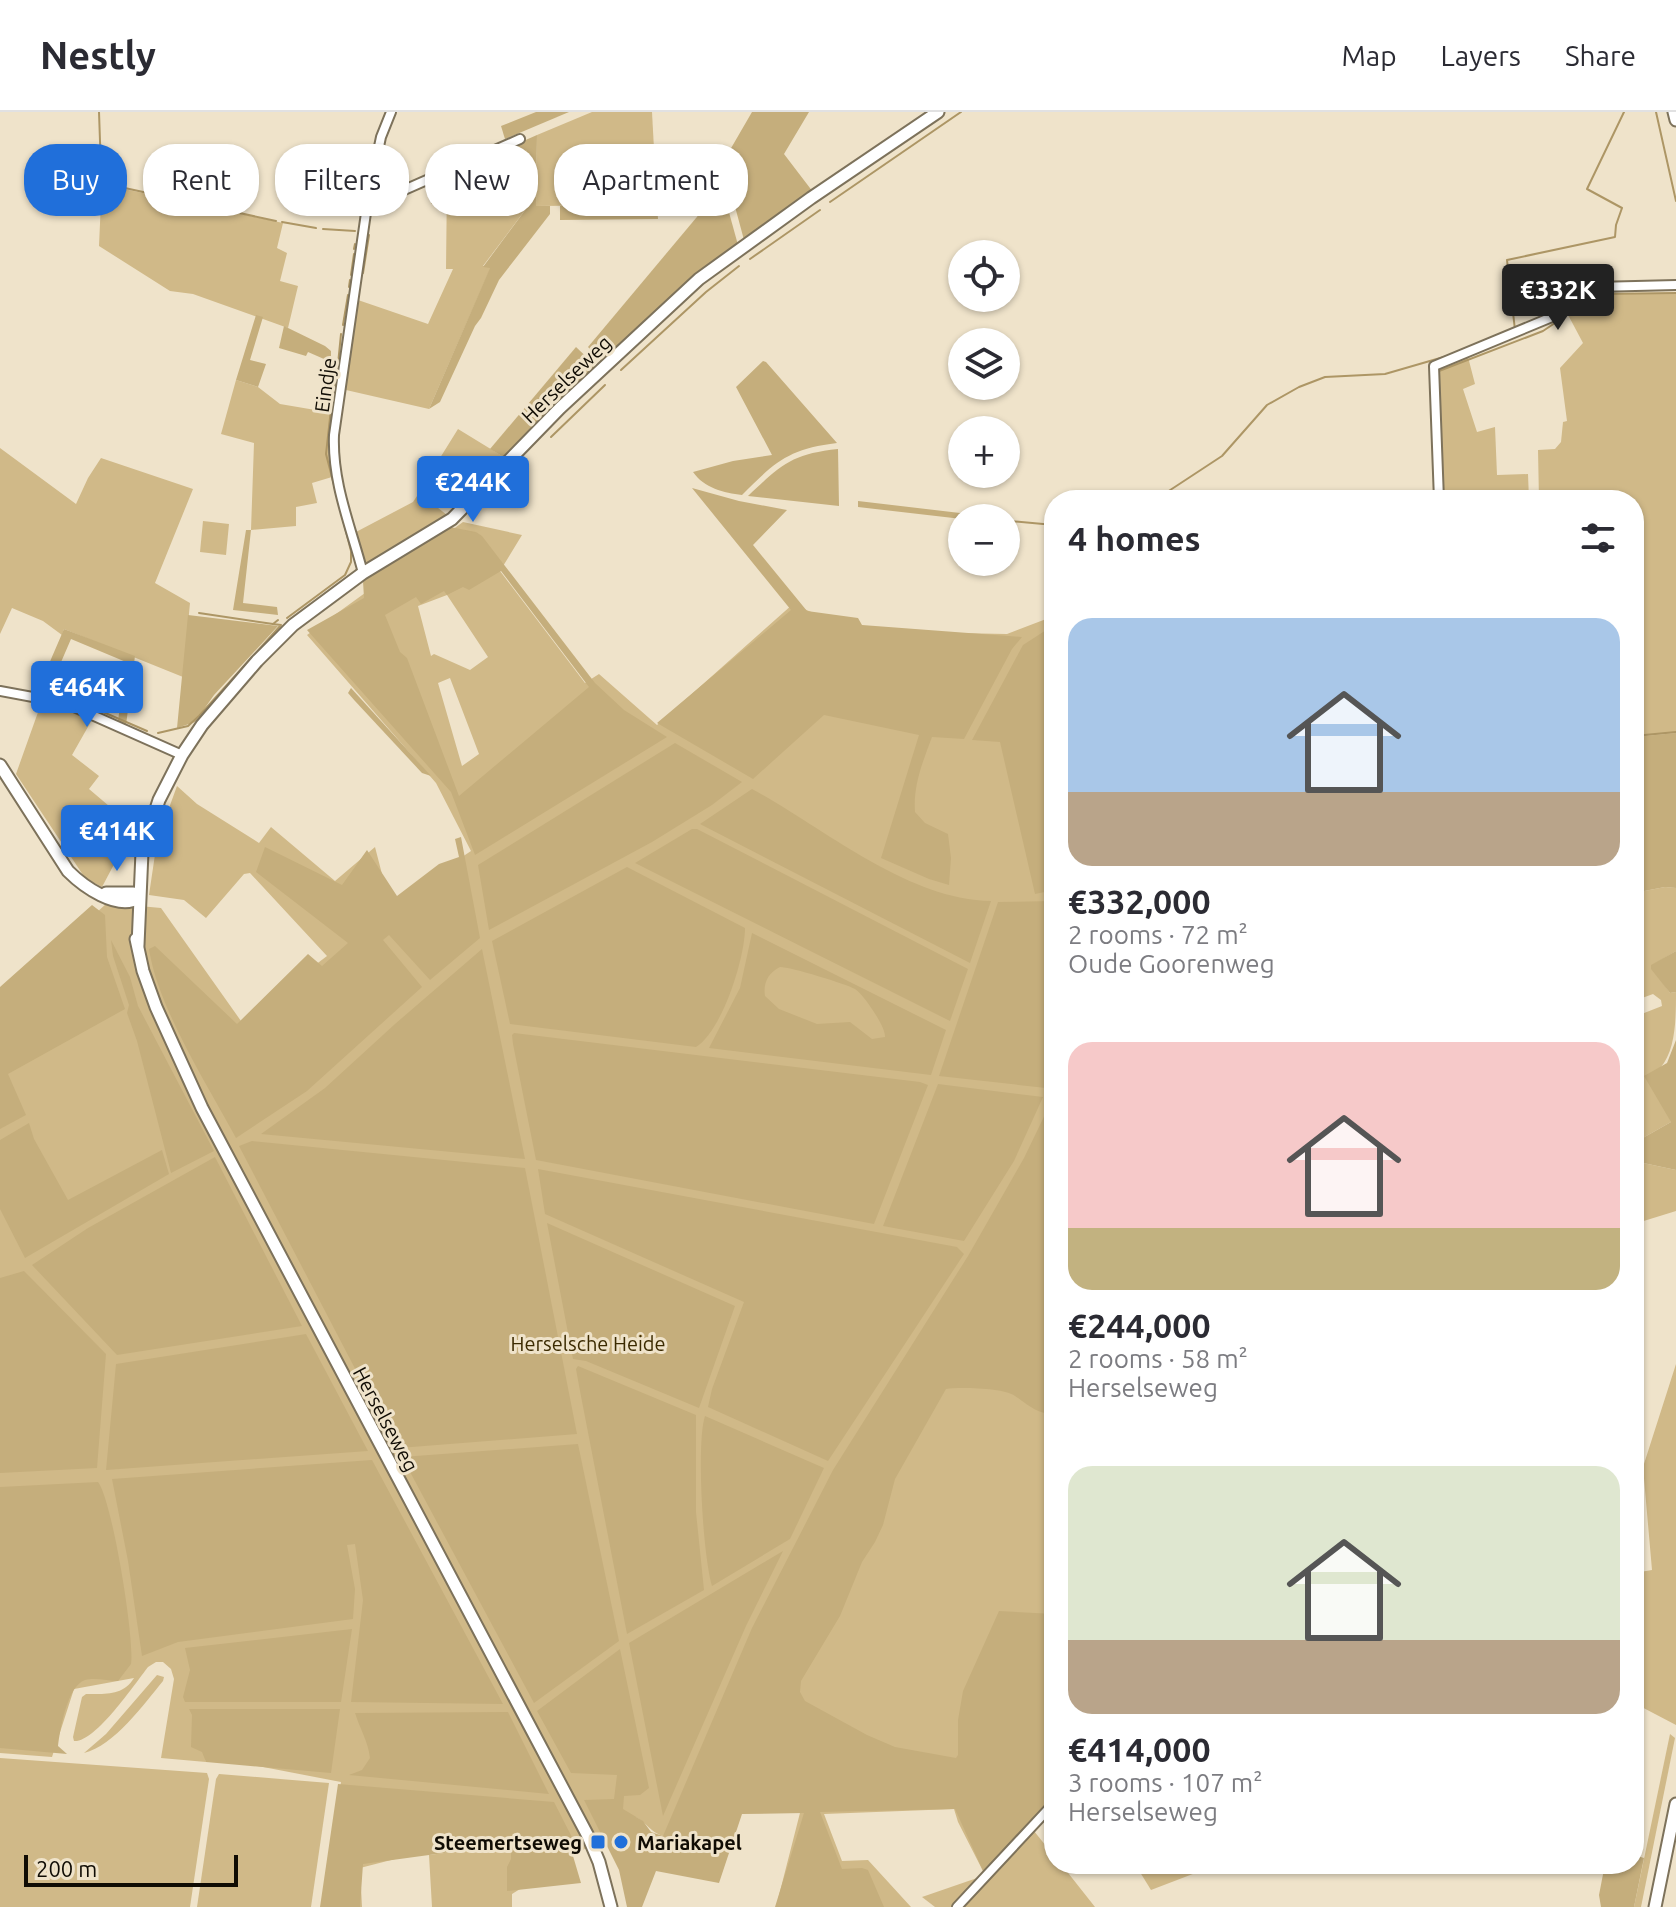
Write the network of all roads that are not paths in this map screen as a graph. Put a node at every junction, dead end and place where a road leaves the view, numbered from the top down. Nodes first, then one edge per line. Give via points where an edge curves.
1 (391, 112) edge
2 (938, 112) edge
3 (1674, 112) edge
4 (1676, 120) edge
5 (520, 139) dead end
6 (380, 144) edge
7 (409, 188) edge
8 (366, 216) edge
9 (1676, 285) edge
10 (1439, 490) edge
11 (363, 573) junction
12 (0, 691) edge
13 (182, 755) junction
14 (0, 765) edge
15 (135, 897) junction
16 (1676, 1804) edge
17 (1044, 1814) edge
18 (611, 1907) edge
19 (957, 1907) edge
20 (1655, 1907) edge

1 - 6 street, Eindje
2 - 11 street, Herselseweg via 699,279 560,408 459,513
3 - 4 street
5 - 7 street
8 - 11 street, Eindje via 333,459
9 - 10 street via 1595,287 1552,317 1434,366
11 - 13 street, Herselseweg via 293,625 257,661
12 - 13 street via 65,703
13 - 15 street, Herselseweg via 159,800 142,852
14 - 15 street via 80,883 111,899
15 - 18 street, Herselseweg via 134,933 143,971 202,1108 588,1836
16 - 20 street
17 - 19 street

